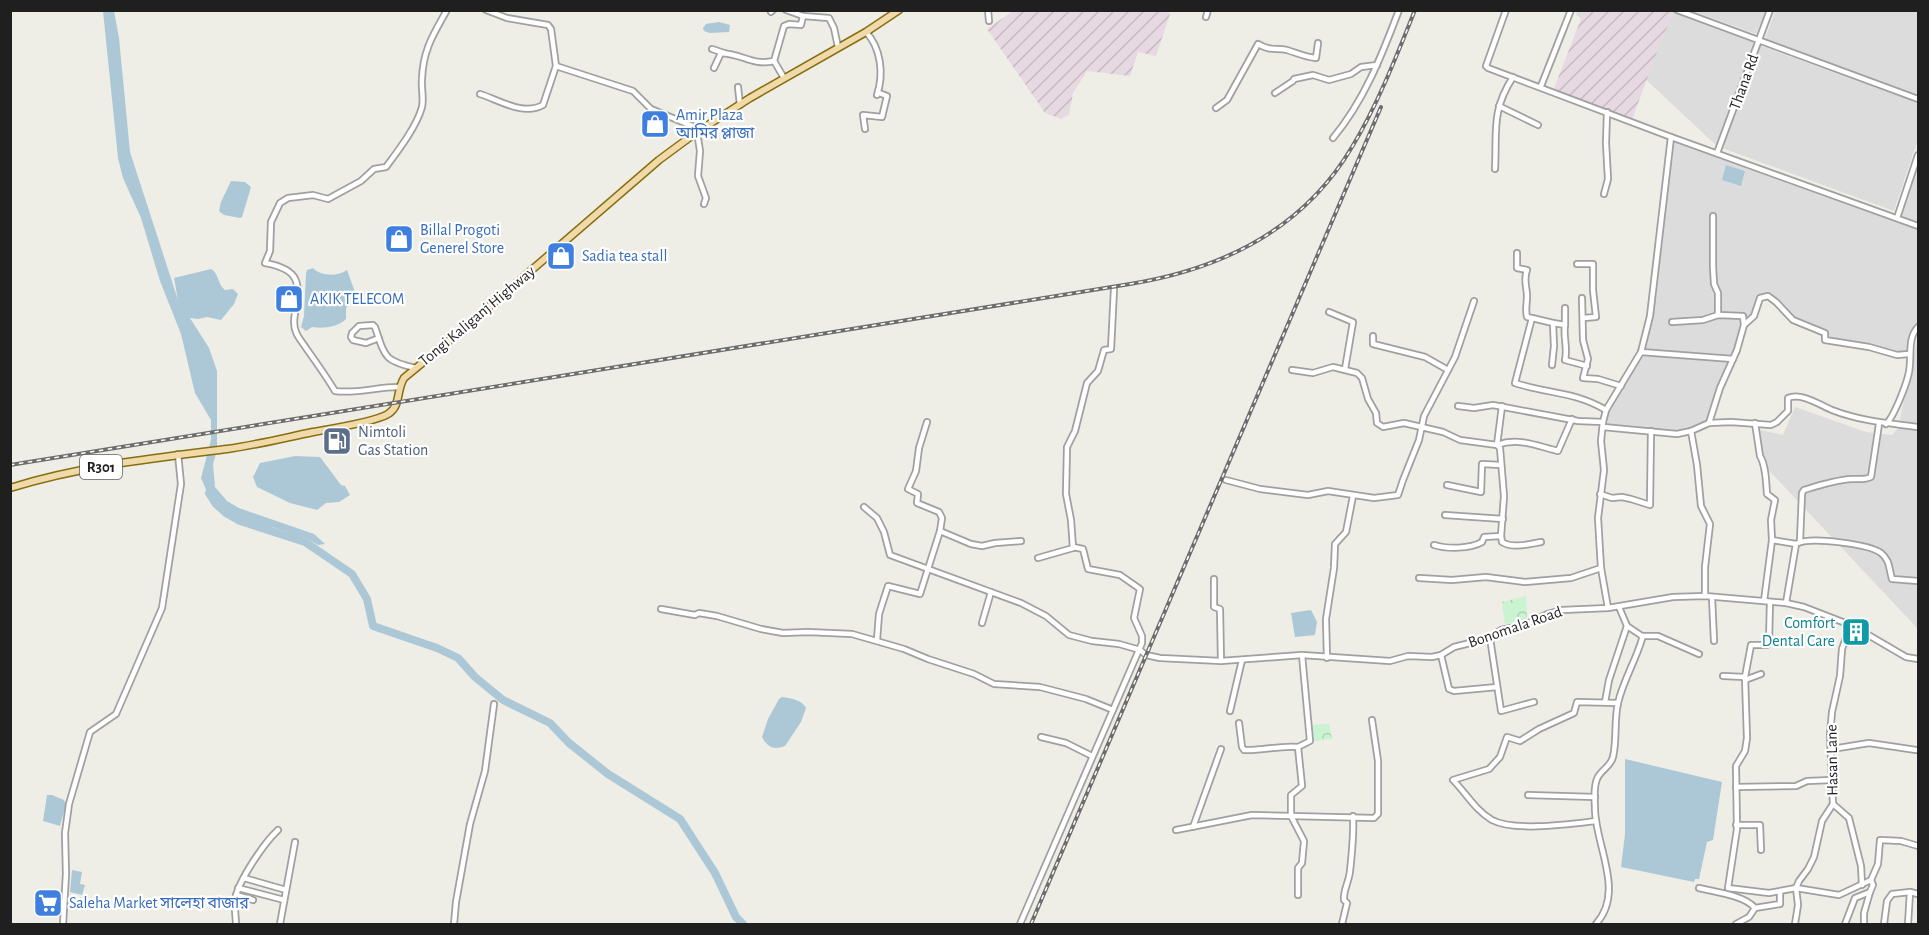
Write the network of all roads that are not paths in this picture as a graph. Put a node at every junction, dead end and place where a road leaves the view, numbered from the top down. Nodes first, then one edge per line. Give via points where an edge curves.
1 (447, 10) edge
2 (486, 10) edge
3 (786, 10) edge
4 (900, 10) edge
5 (988, 10) edge
6 (1208, 10) edge
7 (1399, 10) edge
8 (1506, 10) edge
9 (1572, 10) edge
10 (1677, 10) edge
11 (1770, 10) edge
12 (803, 16) junction
13 (1206, 17) dead end
14 (989, 21) dead end
15 (866, 32) junction
16 (1759, 41) junction
17 (1318, 43) dead end
18 (838, 47) junction
19 (712, 49) dead end
20 (724, 53) junction
21 (774, 61) junction
22 (1377, 65) junction
23 (555, 66) junction
24 (714, 68) dead end
25 (1513, 77) junction
26 (784, 78) junction
27 (1541, 86) junction
28 (738, 87) dead end
29 (1275, 93) dead end
30 (480, 94) dead end
31 (1918, 99) edge
32 (740, 105) junction
33 (1498, 106) junction
34 (1216, 108) dead end
35 (1607, 112) junction
36 (1538, 125) dead end
37 (866, 129) dead end
38 (699, 131) junction
39 (1671, 137) junction
40 (1333, 138) dead end
41 (1717, 153) junction
42 (1918, 155) edge
43 (1495, 169) dead end
44 (1604, 194) dead end
45 (704, 204) dead end
46 (1713, 216) dead end
47 (1897, 218) junction
48 (1918, 226) edge
49 (1517, 253) dead end
50 (1578, 264) dead end
51 (1114, 289) dead end
52 (1582, 298) dead end
53 (1474, 301) dead end
54 (1565, 308) dead end
55 (1329, 312) dead end
56 (1718, 315) junction
57 (1532, 318) junction
58 (1584, 318) junction
59 (1672, 322) dead end
60 (1553, 323) junction
61 (1565, 325) junction
62 (1744, 325) junction
63 (1918, 327) edge
64 (1373, 336) dead end
65 (379, 338) junction
66 (1641, 352) junction
67 (1909, 354) junction
68 (1733, 359) junction
69 (1552, 365) dead end
70 (1587, 366) junction
71 (416, 368) junction
72 (1345, 369) junction
73 (1292, 370) dead end
74 (1448, 370) junction
75 (1621, 386) junction
76 (398, 387) junction
77 (1458, 406) dead end
78 (1502, 406) junction
79 (1606, 410) junction
80 (1572, 419) junction
81 (927, 422) dead end
82 (1709, 423) junction
83 (1755, 423) junction
84 (1603, 424) junction
85 (1879, 424) junction
86 (1886, 424) junction
87 (1918, 427) edge
88 (1422, 428) junction
89 (1651, 431) junction
90 (1691, 431) junction
91 (1497, 445) junction
92 (178, 454) junction
93 (1501, 465) junction
94 (1226, 480) dead end
95 (1447, 485) dead end
96 (10, 488) edge
97 (1600, 494) junction
98 (1353, 496) junction
99 (864, 507) dead end
100 (1444, 515) dead end
101 (1503, 519) junction
102 (940, 531) junction
103 (1501, 536) junction
104 (1772, 540) junction
105 (1021, 541) dead end
106 (1541, 542) dead end
107 (1798, 543) junction
108 (1434, 545) dead end
109 (1073, 547) junction
110 (1038, 558) dead end
111 (1601, 568) junction
112 (928, 570) junction
113 (1419, 578) dead end
114 (1214, 579) dead end
115 (1918, 581) edge
116 (991, 592) junction
117 (1705, 596) junction
118 (1712, 597) junction
119 (1767, 601) junction
120 (1786, 603) junction
121 (1619, 606) junction
122 (1608, 608) junction
123 (661, 609) dead end
124 (982, 623) dead end
125 (1627, 626) junction
126 (1853, 626) junction
127 (1642, 636) junction
128 (1490, 638) junction
129 (877, 640) junction
130 (1714, 640) dead end
131 (1140, 650) junction
132 (1699, 654) dead end
133 (1302, 655) junction
134 (1441, 655) junction
135 (1327, 658) junction
136 (1242, 660) junction
137 (1918, 660) edge
138 (1221, 661) junction
139 (1761, 674) dead end
140 (1723, 675) dead end
141 (1745, 678) junction
142 (1497, 687) junction
143 (1534, 702) dead end
144 (1605, 702) junction
145 (1618, 703) junction
146 (494, 704) dead end
147 (1113, 710) junction
148 (1230, 711) dead end
149 (1372, 720) dead end
150 (1239, 723) dead end
151 (1041, 736) dead end
152 (1298, 747) junction
153 (1221, 749) dead end
154 (1832, 749) junction
155 (1916, 750) dead end
156 (1092, 756) junction
157 (1832, 780) junction
158 (1736, 787) junction
159 (1528, 795) dead end
160 (1595, 796) junction
161 (1833, 804) junction
162 (1291, 816) junction
163 (1353, 816) junction
164 (1596, 821) junction
165 (1736, 825) junction
166 (1193, 827) junction
167 (278, 830) dead end
168 (1176, 830) dead end
169 (295, 842) dead end
170 (1918, 846) edge
171 (1761, 850) dead end
172 (244, 878) junction
173 (1871, 880) junction
174 (1862, 886) junction
175 (238, 888) junction
176 (1699, 888) dead end
177 (1796, 888) junction
178 (286, 890) junction
179 (1780, 892) junction
180 (1870, 892) junction
181 (1910, 892) junction
182 (1918, 894) edge
183 (237, 895) junction
184 (1298, 895) dead end
185 (253, 900) dead end
186 (284, 900) junction
187 (1755, 908) junction
188 (63, 924) edge
189 (236, 924) edge
190 (280, 924) edge
191 (454, 924) edge
192 (1020, 924) edge
193 (1342, 924) edge
194 (1596, 924) edge
195 (1736, 924) edge
196 (1795, 924) edge
197 (1845, 924) edge
198 (1864, 924) edge
199 (1884, 924) edge
200 (1908, 924) edge

1 - 76 street via 428,44 420,114 386,167 374,169 361,182 328,200 314,195 288,198 280,204 271,222 266,263 282,266 295,279 296,334 335,391
2 - 23 street via 548,25
3 - 12 street
4 - 15 main road, Tongi Kaliganj Highway / R301
5 - 14 street
6 - 13 street
7 - 22 street
8 - 25 street via 1486,66
9 - 27 street
10 - 16 street
11 - 16 street, Thana Rd
12 - 18 street via 829,18
12 - 21 street via 801,25 784,26
15 - 18 main road, Tongi Kaliganj Highway / R301
15 - 37 street via 879,51 878,94 887,96 882,117 863,115
16 - 31 street
16 - 41 street, Thana Rd
17 - 34 street via 1316,58 1268,50 1258,44 1227,100
18 - 26 main road, Tongi Kaliganj Highway / R301
19 - 20 street
20 - 21 street via 760,64
20 - 24 street via 719,54
21 - 26 street
22 - 29 street via 1329,80 1313,75 1293,79
22 - 40 street via 1361,98
23 - 30 street via 543,105 537,108 505,105
23 - 38 street via 633,91 651,109
25 - 27 street
25 - 33 street
26 - 32 main road, Tongi Kaliganj Highway / R301
27 - 35 street
28 - 32 street
32 - 38 main road, Tongi Kaliganj Highway / R301
33 - 36 street
33 - 43 street
35 - 39 street
35 - 44 street via 1608,179
38 - 45 street via 698,176 706,198
38 - 71 main road, Tongi Kaliganj Highway / R301 via 659,160
39 - 41 street
39 - 66 street via 1650,316
41 - 47 street
42 - 47 street
46 - 56 street
47 - 48 street
49 - 57 street via 1517,268 1527,270 1525,312
50 - 58 street via 1593,264 1596,317
51 - 109 street via 1111,349 1104,350 1098,370 1087,383 1067,447 1066,494
52 - 58 street
53 - 74 street
54 - 61 street
55 - 72 street via 1353,322
56 - 59 street
56 - 62 street via 1743,316
57 - 60 street
57 - 79 street via 1515,383 1567,394
58 - 70 street
60 - 61 street
60 - 69 street
61 - 70 street via 1564,360
62 - 67 street via 1754,316 1760,298 1768,296 1793,320 1825,333 1825,340
62 - 68 street
63 - 67 street via 1913,332
64 - 74 street via 1373,344 1425,357
65 - 65 street via 375,327 369,325 359,326 351,337 366,342
65 - 71 street via 391,361
66 - 68 street
66 - 75 street
67 - 86 street via 1909,374
68 - 82 street
70 - 75 street via 1584,379
71 - 76 main road, Tongi Kaliganj Highway / R301
72 - 73 street via 1333,367 1313,373
72 - 88 street via 1362,378 1377,423
74 - 88 street via 1428,406
75 - 79 street
76 - 92 main road, Tongi Kaliganj Highway / R301 via 398,402 386,416 227,449
77 - 78 street
78 - 80 street
78 - 91 street
79 - 84 street
80 - 84 street
80 - 91 street via 1558,450 1511,441
81 - 102 street via 908,489 918,494 917,503 939,512
82 - 83 street
82 - 90 street
83 - 85 street via 1777,422 1788,411 1788,398 1798,396
83 - 104 street via 1767,494 1775,500
84 - 89 street
84 - 97 street
85 - 86 street
85 - 107 street via 1871,477 1842,479 1804,490
86 - 87 street
88 - 91 street via 1460,440
88 - 98 street via 1398,495
89 - 90 street
89 - 97 street via 1650,505
90 - 117 street via 1701,506 1710,524
91 - 93 street
92 - 96 main road, Tongi Kaliganj Highway / R301 via 58,475
92 - 188 street via 181,484 162,608 116,714 90,732 69,804
93 - 95 street via 1482,464 1481,492
93 - 101 street
94 - 98 street via 1275,491 1308,495 1328,491
97 - 111 street
98 - 135 street via 1346,531 1335,544 1326,619
99 - 112 street, Bonomala Road via 877,518 888,554
100 - 101 street
101 - 103 street
102 - 105 street via 982,546
102 - 112 street
103 - 106 street via 1506,545
103 - 108 street via 1484,537 1479,544 1464,547
104 - 107 street
104 - 119 street
107 - 115 street via 1814,540 1870,547 1888,560 1892,579
107 - 120 street
109 - 110 street
109 - 131 street via 1083,549 1088,569 1120,574 1140,589 1134,613 1142,636
111 - 113 street via 1571,578 1526,582 1486,577
111 - 122 street
112 - 116 street, Bonomala Road
112 - 129 street via 918,595 888,586 879,614
114 - 138 street via 1214,607 1220,609
116 - 124 street
116 - 131 street, Bonomala Road via 1046,616 1069,635
117 - 118 street, Bonomala Road
117 - 121 street, Bonomala Road
118 - 119 street, Bonomala Road
118 - 130 street
119 - 120 street, Bonomala Road
119 - 141 street via 1769,642 1751,645
120 - 126 street, Bonomala Road
121 - 122 street, Bonomala Road
121 - 125 street
122 - 128 street, Bonomala Road via 1562,610 1501,630
123 - 129 street via 699,613 783,633 852,634
125 - 127 street
125 - 144 street
126 - 137 street, Bonomala Road
126 - 154 street, Hasan Lane via 1842,649 1832,712
127 - 132 street via 1658,636
127 - 145 street
128 - 134 street, Bonomala Road via 1454,647
128 - 142 street
129 - 147 street via 994,684 1040,687
131 - 138 street, Bonomala Road via 1161,658
131 - 147 street
133 - 135 street, Bonomala Road
133 - 136 street, Bonomala Road
133 - 152 street via 1310,741
134 - 135 street, Bonomala Road via 1390,661
134 - 142 street via 1449,689
136 - 138 street, Bonomala Road
136 - 148 street
139 - 141 street
140 - 141 street
141 - 158 street via 1747,738 1736,766
142 - 143 street via 1501,711
144 - 145 street
144 - 164 street via 1577,702 1574,713 1520,741 1507,736 1500,757 1489,769 1452,780 1493,820 1518,826
145 - 160 street via 1613,758 1597,779
146 - 191 street via 485,771 470,824
147 - 156 street
149 - 163 street via 1378,761 1378,814 1374,818
150 - 152 street via 1244,750
151 - 156 street via 1066,742
152 - 162 street via 1302,786 1291,795
153 - 166 street
154 - 155 street via 1869,743
154 - 157 street, Hasan Lane
156 - 192 street
157 - 158 street via 1807,781 1796,786
157 - 161 street, Hasan Lane
158 - 165 street
159 - 160 street
160 - 164 street
161 - 174 street via 1849,818
161 - 177 street, Hasan Lane via 1822,821 1808,869
162 - 163 street
162 - 166 street via 1252,815
162 - 184 street via 1304,841
163 - 193 street via 1354,840 1343,894 1347,903
164 - 194 street via 1608,893 1606,908
165 - 171 street via 1760,825
165 - 179 street via 1728,888
166 - 168 street
167 - 172 street
169 - 178 street
170 - 173 street via 1880,840 1878,864
172 - 175 street
172 - 178 street
173 - 174 street
173 - 180 street
174 - 177 street via 1839,895
175 - 183 street
175 - 186 street
176 - 187 street via 1740,899
177 - 179 street
177 - 196 street
178 - 186 street
179 - 187 street via 1780,904
180 - 197 street via 1856,898
180 - 198 street
181 - 182 street
181 - 199 street via 1892,894 1887,901
181 - 200 street
183 - 185 street
183 - 189 street
186 - 190 street
187 - 195 street via 1749,917

